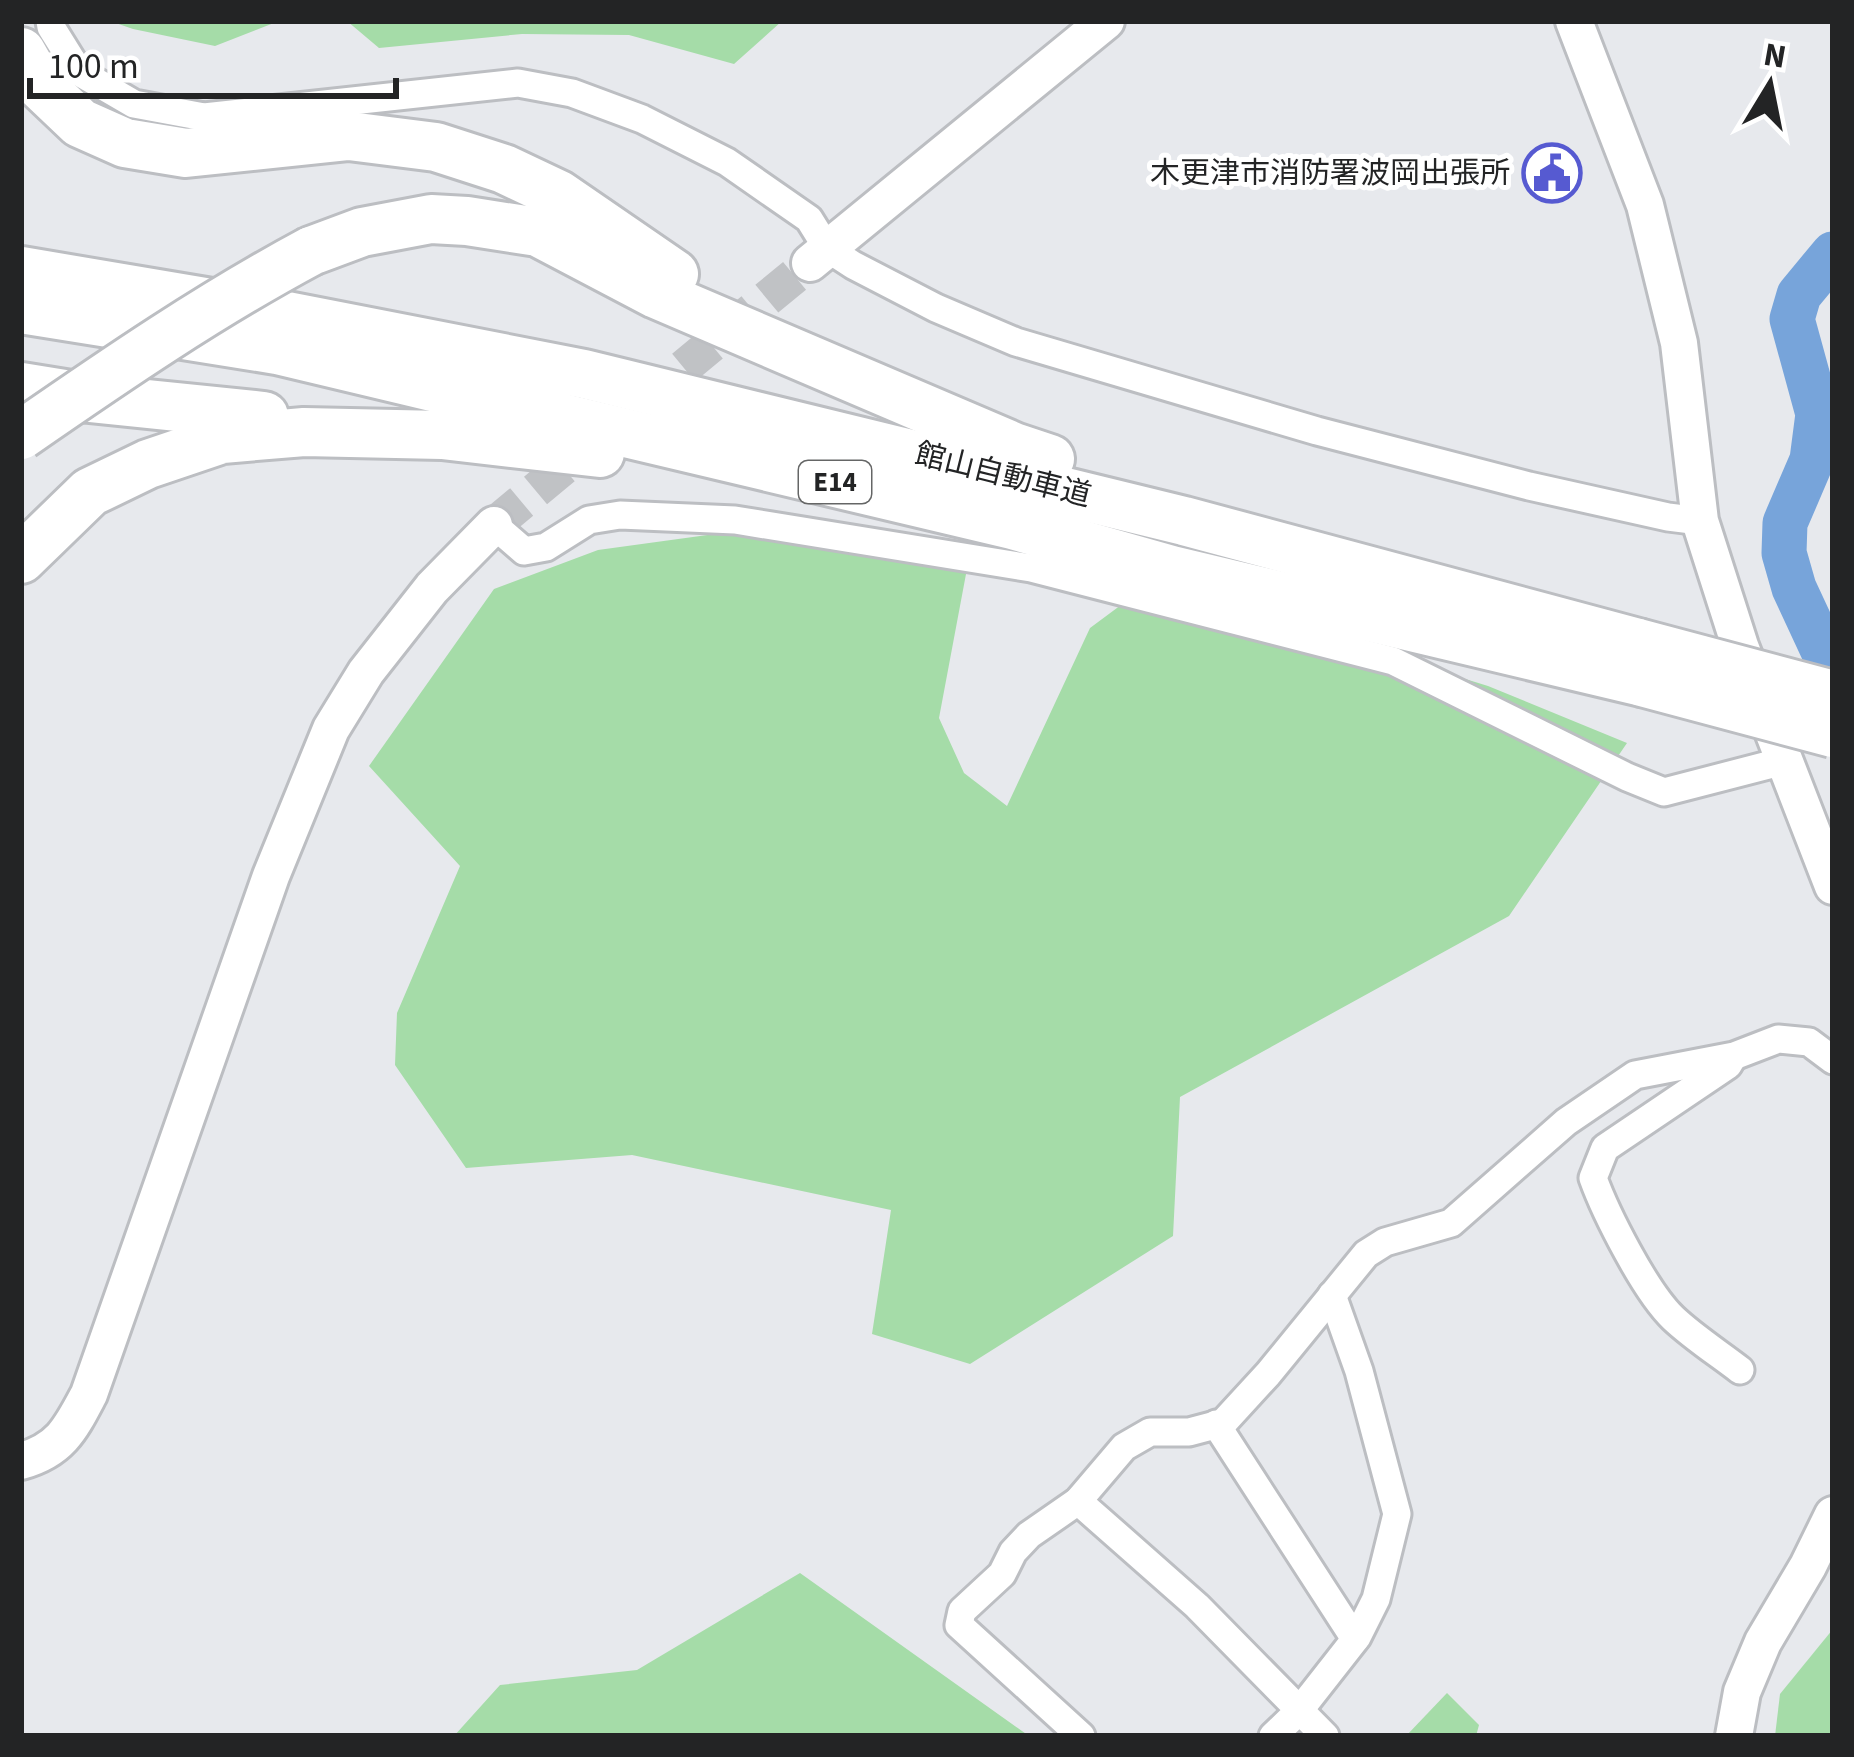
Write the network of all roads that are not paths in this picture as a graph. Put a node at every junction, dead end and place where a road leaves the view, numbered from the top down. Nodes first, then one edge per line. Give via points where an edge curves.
1 (50, 21) edge
2 (1106, 21) edge
3 (1574, 21) edge
4 (21, 52) edge
5 (819, 256) junction
6 (21, 271) edge
7 (21, 309) edge
8 (858, 381) junction
9 (21, 387) edge
10 (21, 435) edge
11 (442, 435) junction
12 (1700, 521) junction
13 (494, 525) joint
14 (1012, 525) junction
15 (21, 560) edge
16 (1584, 628) junction
17 (1640, 662) junction
18 (1833, 695) edge
19 (1833, 733) edge
20 (1784, 761) junction
21 (1828, 862) edge
22 (1734, 1056) junction
23 (1833, 1060) edge
24 (1333, 1295) junction
25 (1740, 1370) dead end
26 (1216, 1424) junction
27 (21, 1461) edge
28 (1078, 1501) junction
29 (1833, 1515) edge
30 (1355, 1639) junction
31 (1299, 1711) junction
32 (1081, 1736) edge
33 (1273, 1736) edge
34 (1324, 1736) edge
35 (1734, 1736) edge

1 - 5 street via 79,72 134,104 204,117 518,83 572,93 727,162 809,220
2 - 5 street
3 - 12 street via 1645,205 1679,343
4 - 8 highway via 40,85 80,123 124,143 186,153 349,136 436,147 504,169
5 - 12 street via 1016,342 1196,397 1529,486
6 - 16 highway, 館山自動車道 / E14 via 584,374 1184,520
7 - 14 highway, 館山自動車道 / E14 via 277,350
8 - 10 highway, bridge via 656,294 538,232 431,219 311,251
8 - 16 highway via 1187,508
9 - 11 highway
11 - 14 highway via 568,448
11 - 15 highway via 222,439 90,492
12 - 20 street
13 - 20 street via 524,551 620,514 735,520 1031,568 1393,661 1664,792
13 - 27 street via 418,605 331,729 271,876 89,1394 68,1434
14 - 17 highway, 館山自動車道 / E14 via 1172,570
16 - 17 highway, 館山自動車道 / E14
17 - 18 highway, 館山自動車道 / E14, bridge
17 - 19 highway, 館山自動車道 / E14, bridge
20 - 21 street
22 - 23 street via 1778,1039 1808,1042
22 - 24 street via 1635,1076 1566,1122 1451,1223 1366,1254
22 - 25 street via 1605,1148 1593,1178 1649,1288 1671,1316
24 - 26 street
24 - 30 street via 1396,1514 1376,1599
26 - 28 street via 1150,1432 1124,1447
26 - 30 street
28 - 31 street
28 - 32 street via 1029,1534 962,1611 959,1625
29 - 35 street via 1762,1642
30 - 31 street
31 - 33 street
31 - 34 street

